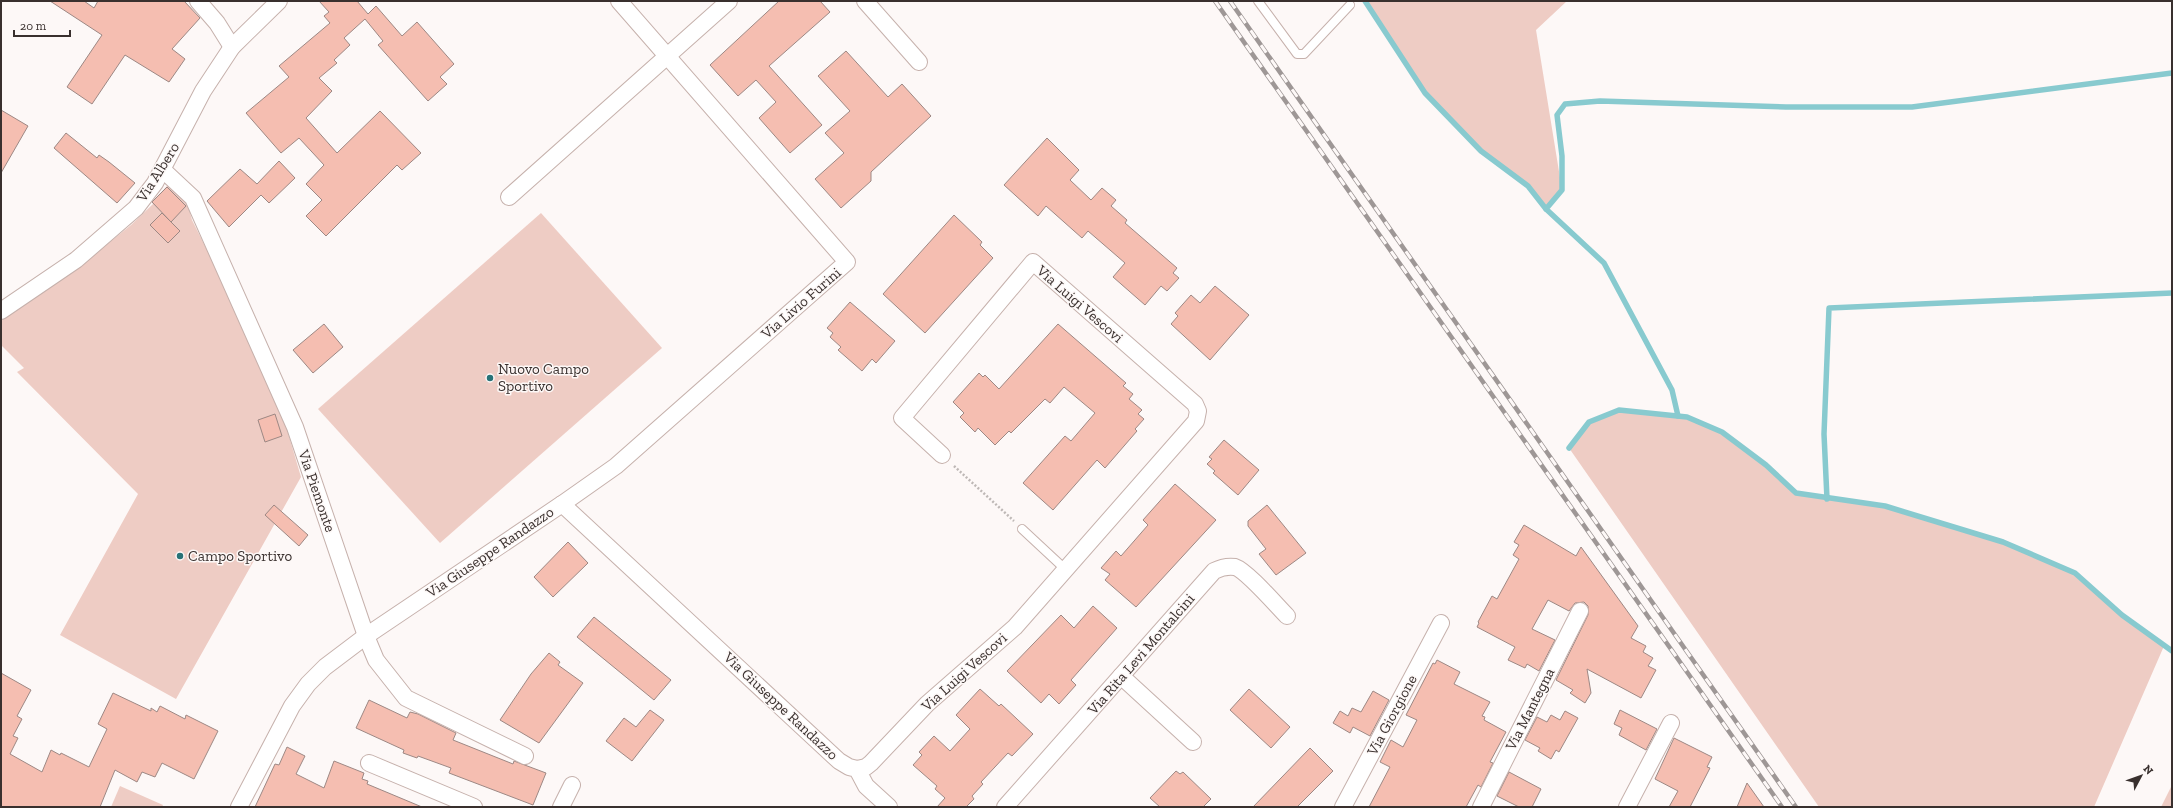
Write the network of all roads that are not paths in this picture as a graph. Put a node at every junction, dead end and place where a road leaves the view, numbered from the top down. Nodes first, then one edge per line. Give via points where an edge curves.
1 (198, 1) edge
2 (279, 1) edge
3 (619, 1) edge
4 (729, 1) edge
5 (865, 1) edge
6 (1258, 1) edge
7 (1350, 5) dead end
8 (232, 47) junction
9 (668, 57) junction
10 (919, 62) dead end
11 (163, 170) junction
12 (509, 197) dead end
13 (1, 311) edge
14 (942, 455) road end
15 (562, 504) junction
16 (1022, 529) road end
17 (1065, 569) junction
18 (1580, 611) dead end
19 (1287, 616) dead end
20 (1441, 623) dead end
21 (366, 636) junction
22 (1121, 676) junction
23 (1671, 723) dead end
24 (1193, 742) dead end
25 (525, 756) dead end
26 (369, 763) dead end
27 (857, 768) junction
28 (572, 785) dead end
29 (239, 807) edge
30 (474, 807) edge
31 (561, 807) edge
32 (889, 807) edge
33 (1005, 807) edge
34 (1343, 807) edge
35 (1481, 807) edge
36 (1627, 807) edge

1 - 8 street via 217,23
2 - 8 street, Via Albero
3 - 9 street, Via Livio Furini
4 - 9 street
5 - 10 street
6 - 7 lane via 1297,54 1304,54
8 - 11 street, Via Albero via 203,91
9 - 12 street
9 - 15 street, Via Livio Furini via 847,262 616,466
11 - 13 street, Via Albero via 136,208 92,248
11 - 21 street, Via Piemonte via 193,198 295,427
14 - 17 street, Via Luigi Vescovi via 902,418 1033,262 1195,404 1198,411 1196,421
15 - 21 street, Via Giuseppe Randazzo
15 - 27 street, Via Giuseppe Randazzo via 839,761
16 - 17 lane
17 - 27 street, Via Luigi Vescovi via 1015,627 927,704 871,763 866,767
18 - 35 street, Via Mantegna
19 - 22 street, Via Rita Levi Montalcini via 1244,572 1235,567 1222,567 1214,571
20 - 34 street, Via Giorgione
21 - 25 street, Via Piemonte via 376,660 406,698
21 - 29 street, Via Giuseppe Randazzo via 325,667 308,684 292,706
22 - 24 street
22 - 33 street, Via Rita Levi Montalcini
23 - 36 street
26 - 30 street
27 - 32 street via 866,786
28 - 31 street

